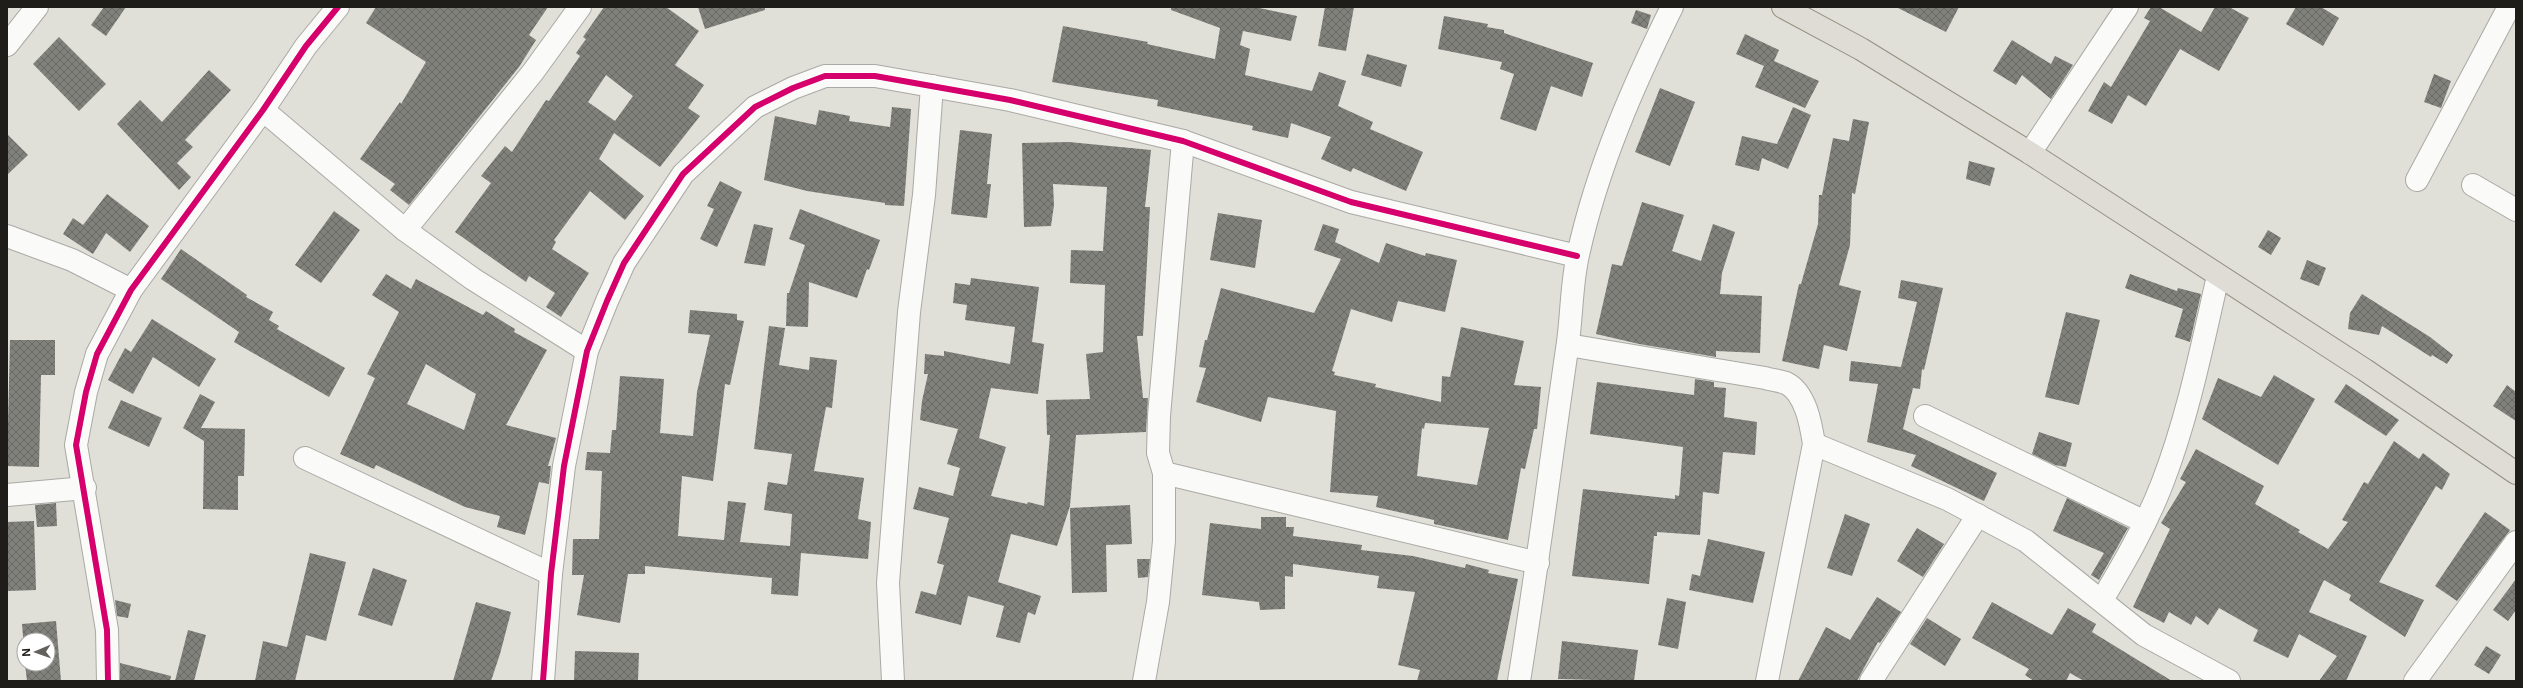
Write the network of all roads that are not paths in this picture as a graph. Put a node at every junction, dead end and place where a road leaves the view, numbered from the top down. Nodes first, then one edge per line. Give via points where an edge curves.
1 (37, 7) edge
2 (338, 7) edge
3 (580, 7) edge
4 (1672, 7) edge
5 (1783, 7) edge
6 (2127, 7) edge
7 (2509, 7) edge
8 (7, 45) edge
9 (932, 86) junction
10 (263, 110) junction
11 (1183, 141) junction
12 (2030, 153) junction
13 (2417, 180) dead end
14 (2474, 185) dead end
15 (2516, 210) edge
16 (405, 230) junction
17 (7, 236) edge
18 (1577, 256) junction
19 (2218, 276) junction
20 (131, 290) junction
21 (1568, 345) junction
22 (587, 350) junction
23 (1925, 416) dead end
24 (1814, 444) junction
25 (305, 458) dead end
26 (1164, 473) junction
27 (2516, 473) edge
28 (85, 488) junction
29 (7, 495) edge
30 (1978, 515) junction
31 (2145, 522) junction
32 (2516, 542) edge
33 (1538, 563) junction
34 (551, 574) junction
35 (2102, 600) junction
36 (108, 681) edge
37 (543, 681) edge
38 (893, 681) edge
39 (1144, 681) edge
40 (1519, 681) edge
41 (1767, 681) edge
42 (1871, 681) edge
43 (2229, 681) edge
44 (2415, 681) edge

1 - 8 street
2 - 10 street via 306,46
3 - 16 street via 533,72 437,194
4 - 18 street via 1632,87 1604,165
5 - 12 main road via 1861,49
6 - 12 street
7 - 13 street
9 - 11 street via 1010,100
9 - 22 street via 875,76 825,76 793,88 756,107 683,174 624,263
9 - 38 street via 924,194 909,312 888,583
10 - 16 street
10 - 20 street
11 - 18 street via 1351,202
11 - 26 street via 1158,416 1158,453
12 - 19 main road
14 - 15 street
16 - 22 street via 473,279
17 - 20 street via 72,260
18 - 21 street
19 - 27 main road via 2365,370
19 - 31 street via 2193,387 2162,484
20 - 28 street via 97,354 86,392 76,444
21 - 24 street via 1786,383 1800,397 1810,423
21 - 33 street
22 - 34 street via 564,466
23 - 31 street
24 - 30 street via 1858,460 1948,499
24 - 41 street
25 - 34 street
26 - 33 street
26 - 39 street via 1164,541 1158,602
28 - 29 street
28 - 36 street via 107,630
30 - 35 street via 2026,541
30 - 42 street
31 - 35 street via 2133,549
32 - 44 street
33 - 40 street
34 - 37 street
35 - 43 street via 2144,635

